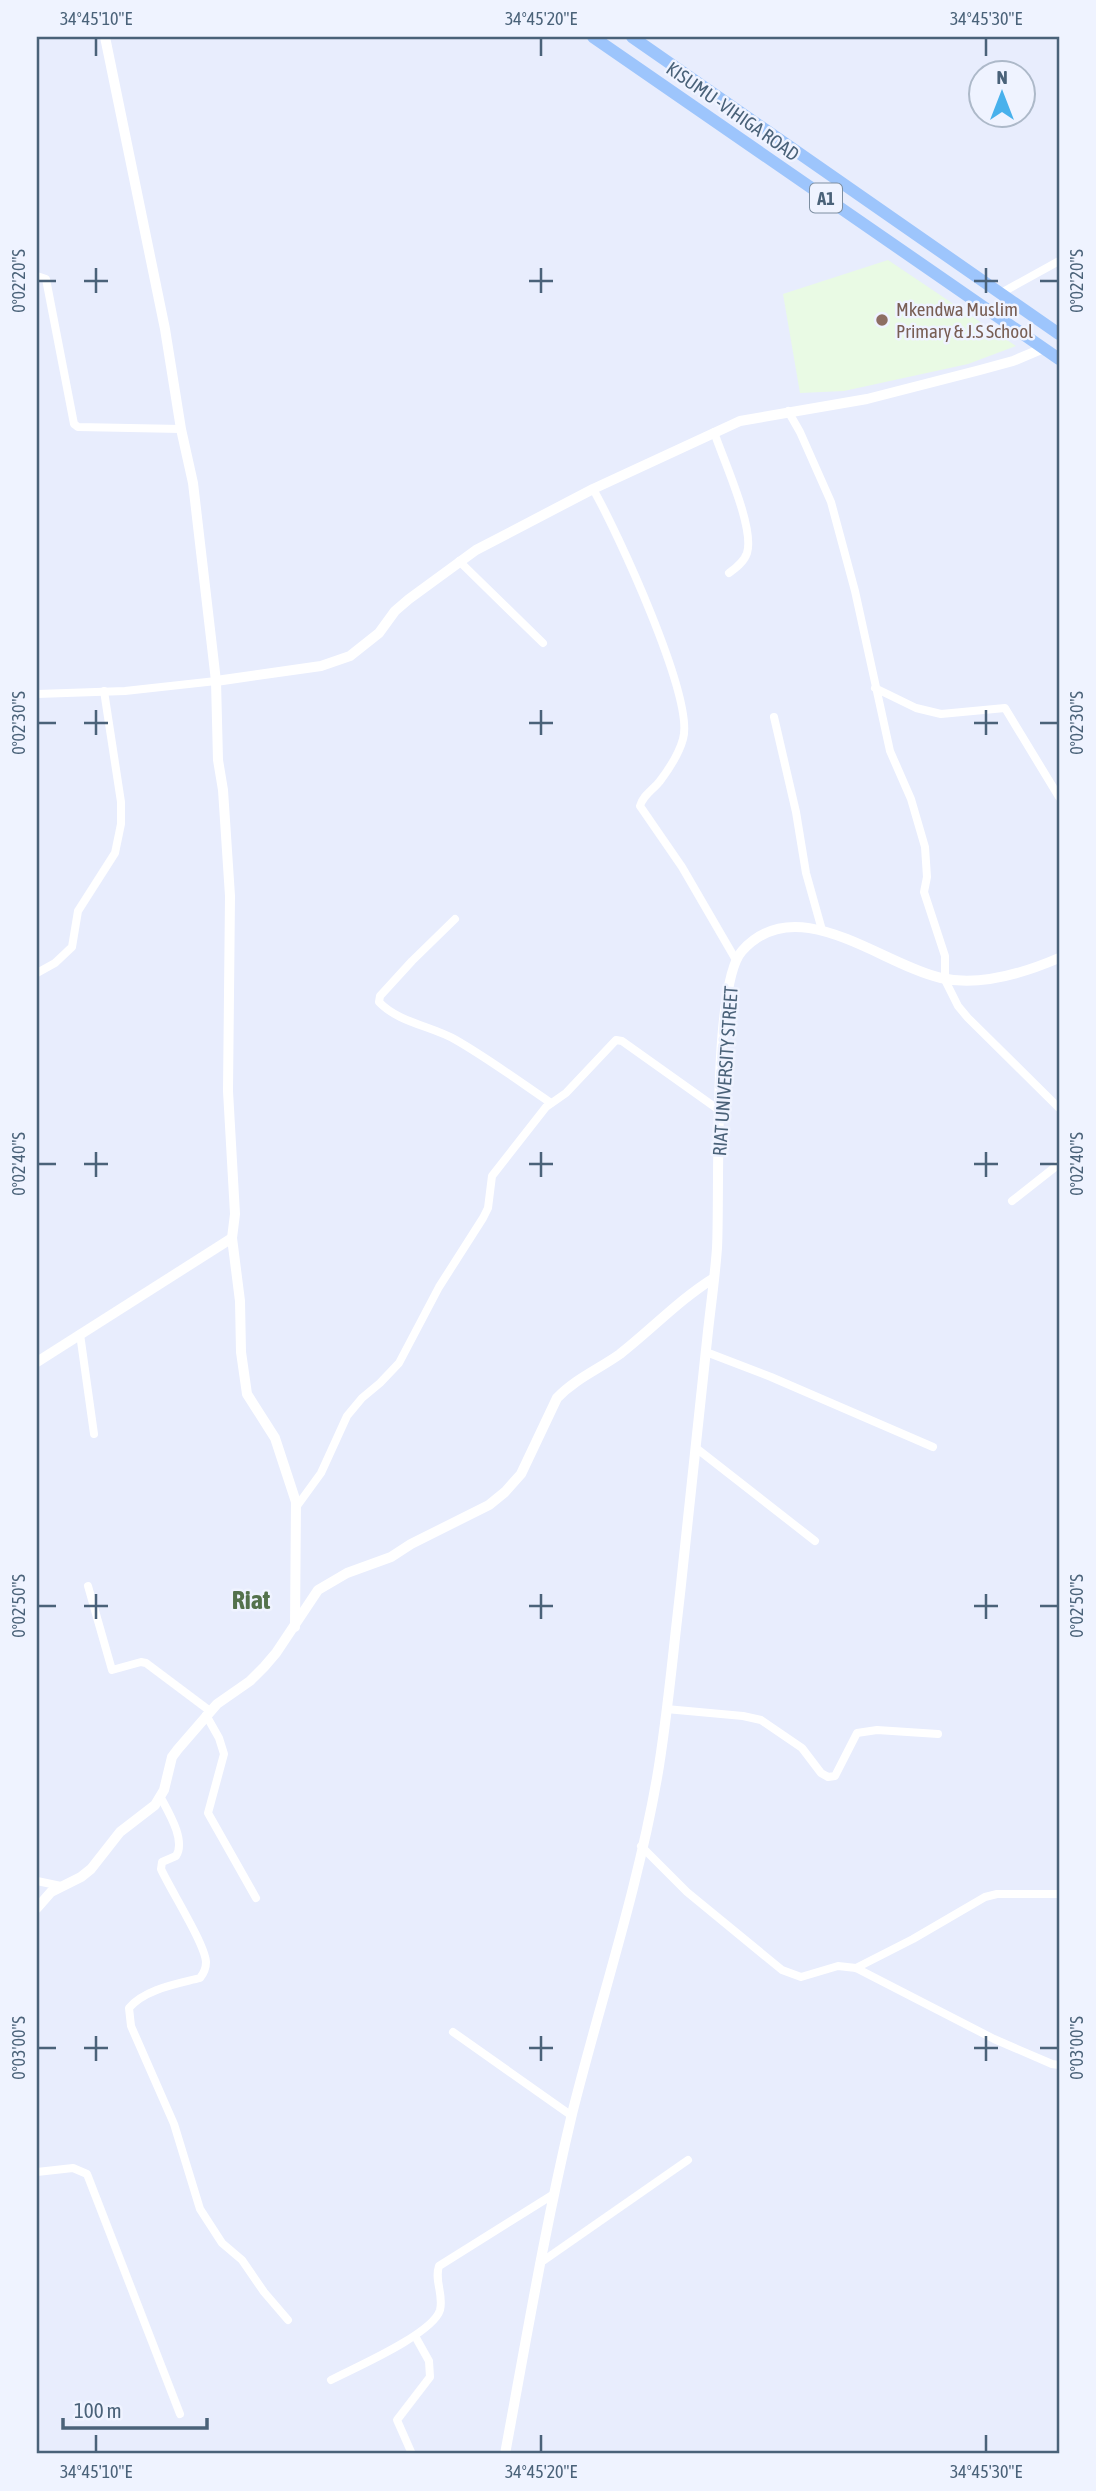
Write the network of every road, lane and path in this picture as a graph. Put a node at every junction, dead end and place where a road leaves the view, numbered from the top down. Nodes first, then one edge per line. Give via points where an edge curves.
1 (106, 37) edge
2 (593, 37) edge
3 (632, 37) edge
4 (1059, 261) edge
5 (37, 276) edge
6 (1001, 293) junction
7 (1059, 334) edge
8 (1044, 348) junction
9 (1059, 359) edge
10 (788, 411) junction
11 (181, 429) junction
12 (714, 432) junction
13 (593, 489) junction
14 (459, 561) junction
15 (729, 573) dead end
16 (543, 643) dead end
17 (216, 681) junction
18 (875, 688) junction
19 (104, 691) junction
20 (37, 694) edge
21 (774, 717) dead end
22 (1059, 797) edge
23 (455, 919) dead end
24 (822, 930) junction
25 (1059, 958) edge
26 (736, 960) junction
27 (37, 973) edge
28 (945, 979) junction
29 (551, 1103) junction
30 (1059, 1108) edge
31 (719, 1110) junction
32 (1059, 1164) edge
33 (1012, 1201) dead end
34 (232, 1238) junction
35 (714, 1278) junction
36 (80, 1334) junction
37 (706, 1352) junction
38 (37, 1362) edge
39 (94, 1434) dead end
40 (933, 1447) dead end
41 (696, 1448) junction
42 (297, 1506) junction
43 (815, 1541) dead end
44 (88, 1586) dead end
45 (295, 1627) junction
46 (666, 1709) junction
47 (208, 1713) junction
48 (938, 1734) dead end
49 (161, 1798) junction
50 (641, 1846) junction
51 (37, 1881) edge
52 (61, 1886) junction
53 (1059, 1894) edge
54 (256, 1898) dead end
55 (37, 1908) edge
56 (856, 1968) junction
57 (453, 2032) dead end
58 (1059, 2065) edge
59 (572, 2116) junction
60 (688, 2160) dead end
61 (37, 2172) edge
62 (554, 2194) junction
63 (540, 2263) junction
64 (288, 2320) dead end
65 (415, 2336) junction
66 (331, 2380) dead end
67 (180, 2414) dead end
68 (412, 2454) edge
69 (505, 2454) edge

1 - 11 street
2 - 8 highway, KISUMU -VIHIGA ROAD / A1
3 - 6 highway, KISUMU -VIHIGA ROAD / A1
4 - 6 street
5 - 11 street via 46,279 74,425
6 - 7 highway, KISUMU -VIHIGA ROAD / A1
8 - 9 highway, KISUMU -VIHIGA ROAD / A1
8 - 10 street via 981,370 867,399
10 - 12 street
10 - 18 street via 831,502
11 - 17 street via 193,483
12 - 13 street
12 - 15 street via 748,535 746,555
13 - 14 street
13 - 26 street via 662,642 684,727 670,766 640,806
14 - 16 street
14 - 17 street via 395,611 379,633 350,656 321,666
17 - 19 street
17 - 34 street via 230,896 227,1045 235,1214
18 - 22 street via 928,712 1004,708
18 - 28 street via 890,751 925,847 924,892 945,956
19 - 20 street
19 - 27 street via 121,802 115,853 78,911 72,947
21 - 24 street
23 - 29 street via 379,1002 456,1040
24 - 26 street, RIAT UNIVERSITY STREET via 773,931 756,939
24 - 28 street, RIAT UNIVERSITY STREET
25 - 28 street, RIAT UNIVERSITY STREET via 997,978
26 - 31 street, RIAT UNIVERSITY STREET via 726,1000
28 - 30 street via 968,1018
29 - 31 street via 619,1040
29 - 42 street via 492,1176 488,1208 399,1363 346,1416 321,1473
31 - 35 street, RIAT UNIVERSITY STREET
32 - 33 street
34 - 36 street
34 - 42 street via 247,1394 275,1438
35 - 37 street, RIAT UNIVERSITY STREET
35 - 45 street via 617,1356 565,1390 521,1474 505,1492 391,1557 346,1573 318,1590
36 - 38 street
36 - 39 street
37 - 40 street
37 - 41 street, RIAT UNIVERSITY STREET
41 - 43 street
41 - 46 street, RIAT UNIVERSITY STREET
42 - 45 street
44 - 47 street via 112,1671 146,1663
45 - 47 street via 264,1667
46 - 48 street via 761,1720 802,1748 821,1773 832,1777 857,1733
46 - 50 street, RIAT UNIVERSITY STREET
47 - 49 street via 173,1756
47 - 54 street via 224,1754 208,1814
49 - 52 street via 120,1832 91,1869
49 - 64 street via 180,1847 176,1856 162,1862 161,1870 189,1921 205,1971 200,1978 134,2002 129,2008 131,2026 174,2124 201,2209 222,2243 242,2260
50 - 56 street via 687,1892 782,1970 801,1977 838,1966
50 - 59 street, RIAT UNIVERSITY STREET
51 - 52 street
52 - 55 street
53 - 56 street via 985,1897
56 - 58 street via 994,2039
57 - 59 street
59 - 62 street, RIAT UNIVERSITY STREET
60 - 63 street
61 - 67 street via 73,2168 87,2174
62 - 63 street, RIAT UNIVERSITY STREET
62 - 65 street via 439,2266 440,2311
63 - 69 street, RIAT UNIVERSITY STREET
65 - 66 street
65 - 68 street via 429,2361 430,2377 397,2420

